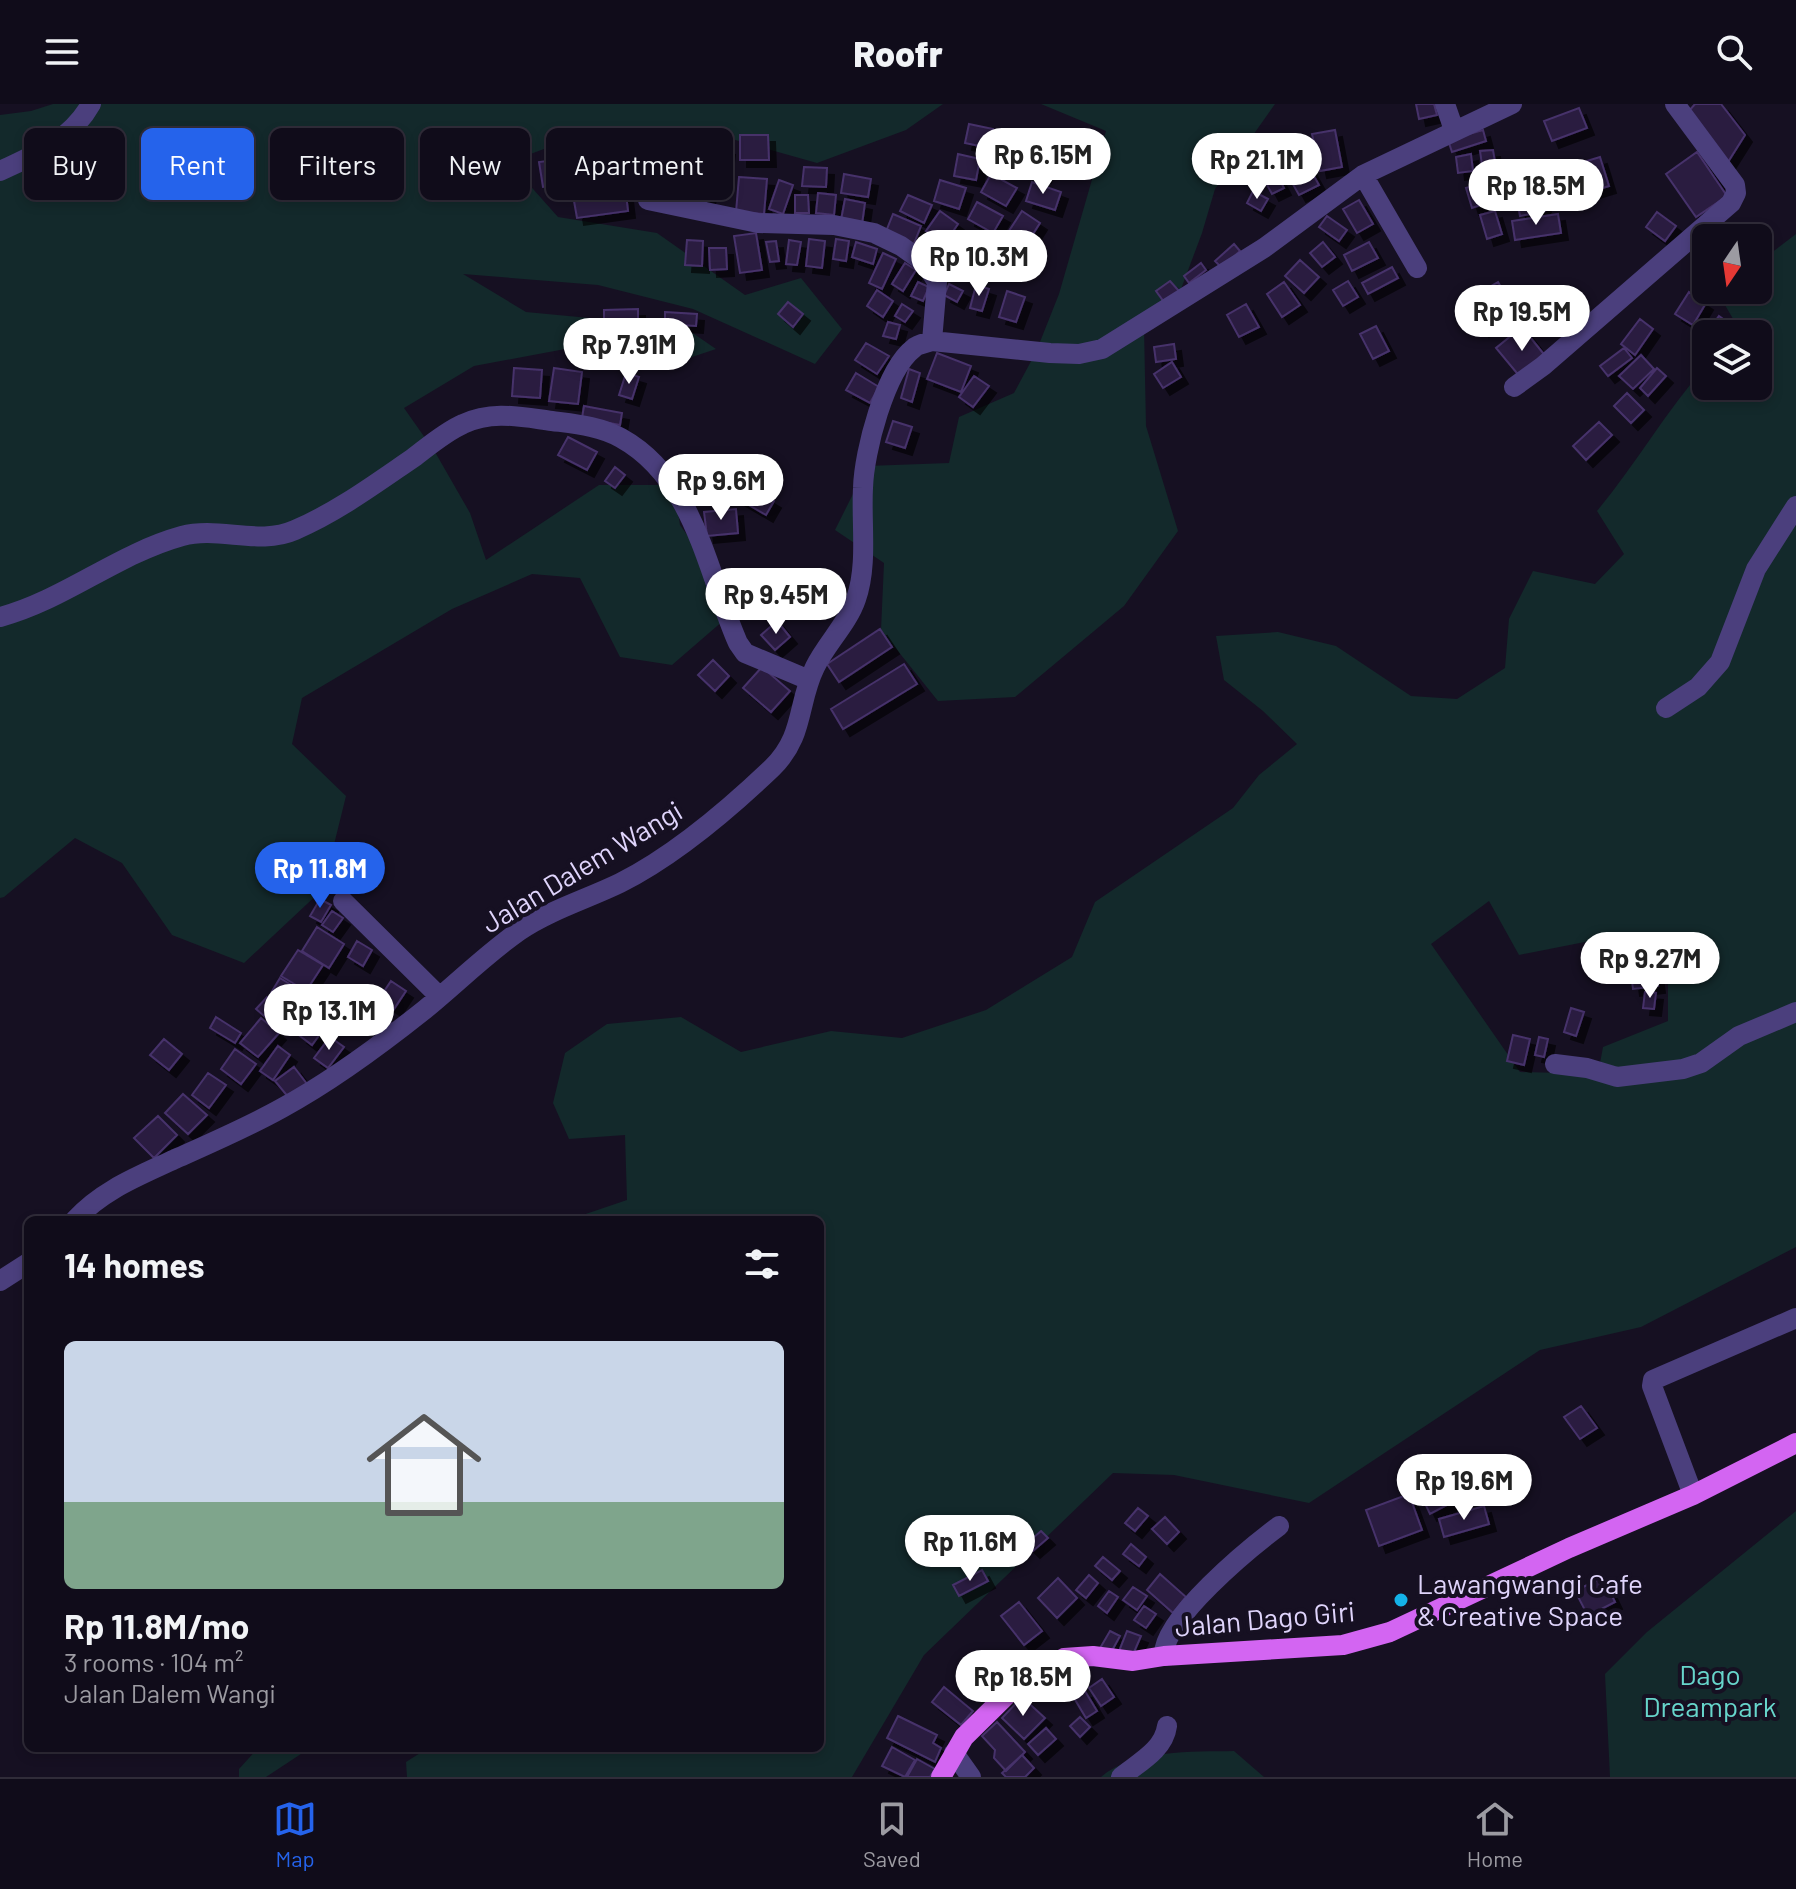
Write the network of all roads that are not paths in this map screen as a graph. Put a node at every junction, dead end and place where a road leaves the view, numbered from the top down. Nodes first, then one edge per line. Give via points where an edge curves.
1 (91, 104) edge
2 (1445, 104) edge
3 (1512, 104) edge
4 (1675, 104) edge
5 (1454, 130) junction
6 (0, 171) edge
7 (1363, 175) junction
8 (648, 200) dead end
9 (1417, 268) dead end
10 (932, 341) junction
11 (1514, 387) dead end
12 (1796, 506) edge
13 (0, 617) edge
14 (809, 680) junction
15 (1666, 708) dead end
16 (343, 901) dead end
17 (439, 996) junction
18 (1796, 1012) edge
19 (1555, 1064) dead end
20 (80, 1216) edge
21 (24, 1266) edge
22 (0, 1281) edge
23 (1796, 1318) edge
24 (1796, 1443) edge
25 (1693, 1495) junction
26 (1279, 1526) dead end
27 (1164, 1656) junction
28 (1167, 1726) dead end
29 (954, 1753) junction
30 (941, 1777) edge
31 (971, 1777) edge
32 (1121, 1777) edge

1 - 6 street via 80,123 50,147
2 - 5 street
3 - 5 street
4 - 11 street via 1735,185 1731,203
5 - 7 street
7 - 9 street
7 - 10 street via 1264,248 1102,349 1050,353
8 - 10 street via 758,223 834,225 874,233 901,246 926,264 937,282
10 - 14 street, Jalan Dalem Wangi via 915,347 901,362 884,396 863,484 856,600
12 - 15 street via 1756,569 1720,662 1698,687
13 - 14 street via 30,609 148,548 183,536 291,532 358,495 460,425 483,415 510,415 591,426 620,436 645,454 679,495 745,653
14 - 17 street, Jalan Dalem Wangi via 789,746 775,765 702,829 629,878 520,931
16 - 17 street
17 - 20 street, Jalan Dalem Wangi via 284,1108 123,1183
18 - 19 street via 1739,1036 1683,1069 1617,1077
21 - 22 street
23 - 25 street via 1653,1380
24 - 25 main road, Jalan Dago Giri
25 - 27 main road, Jalan Dago Giri via 1390,1632 1343,1645
26 - 27 street via 1189,1607 1171,1632
27 - 29 main road, Jalan Dago Giri via 1133,1661 1064,1658 1022,1680
28 - 32 street via 1161,1745
29 - 30 main road, Jalan Dago Giri
29 - 31 street

